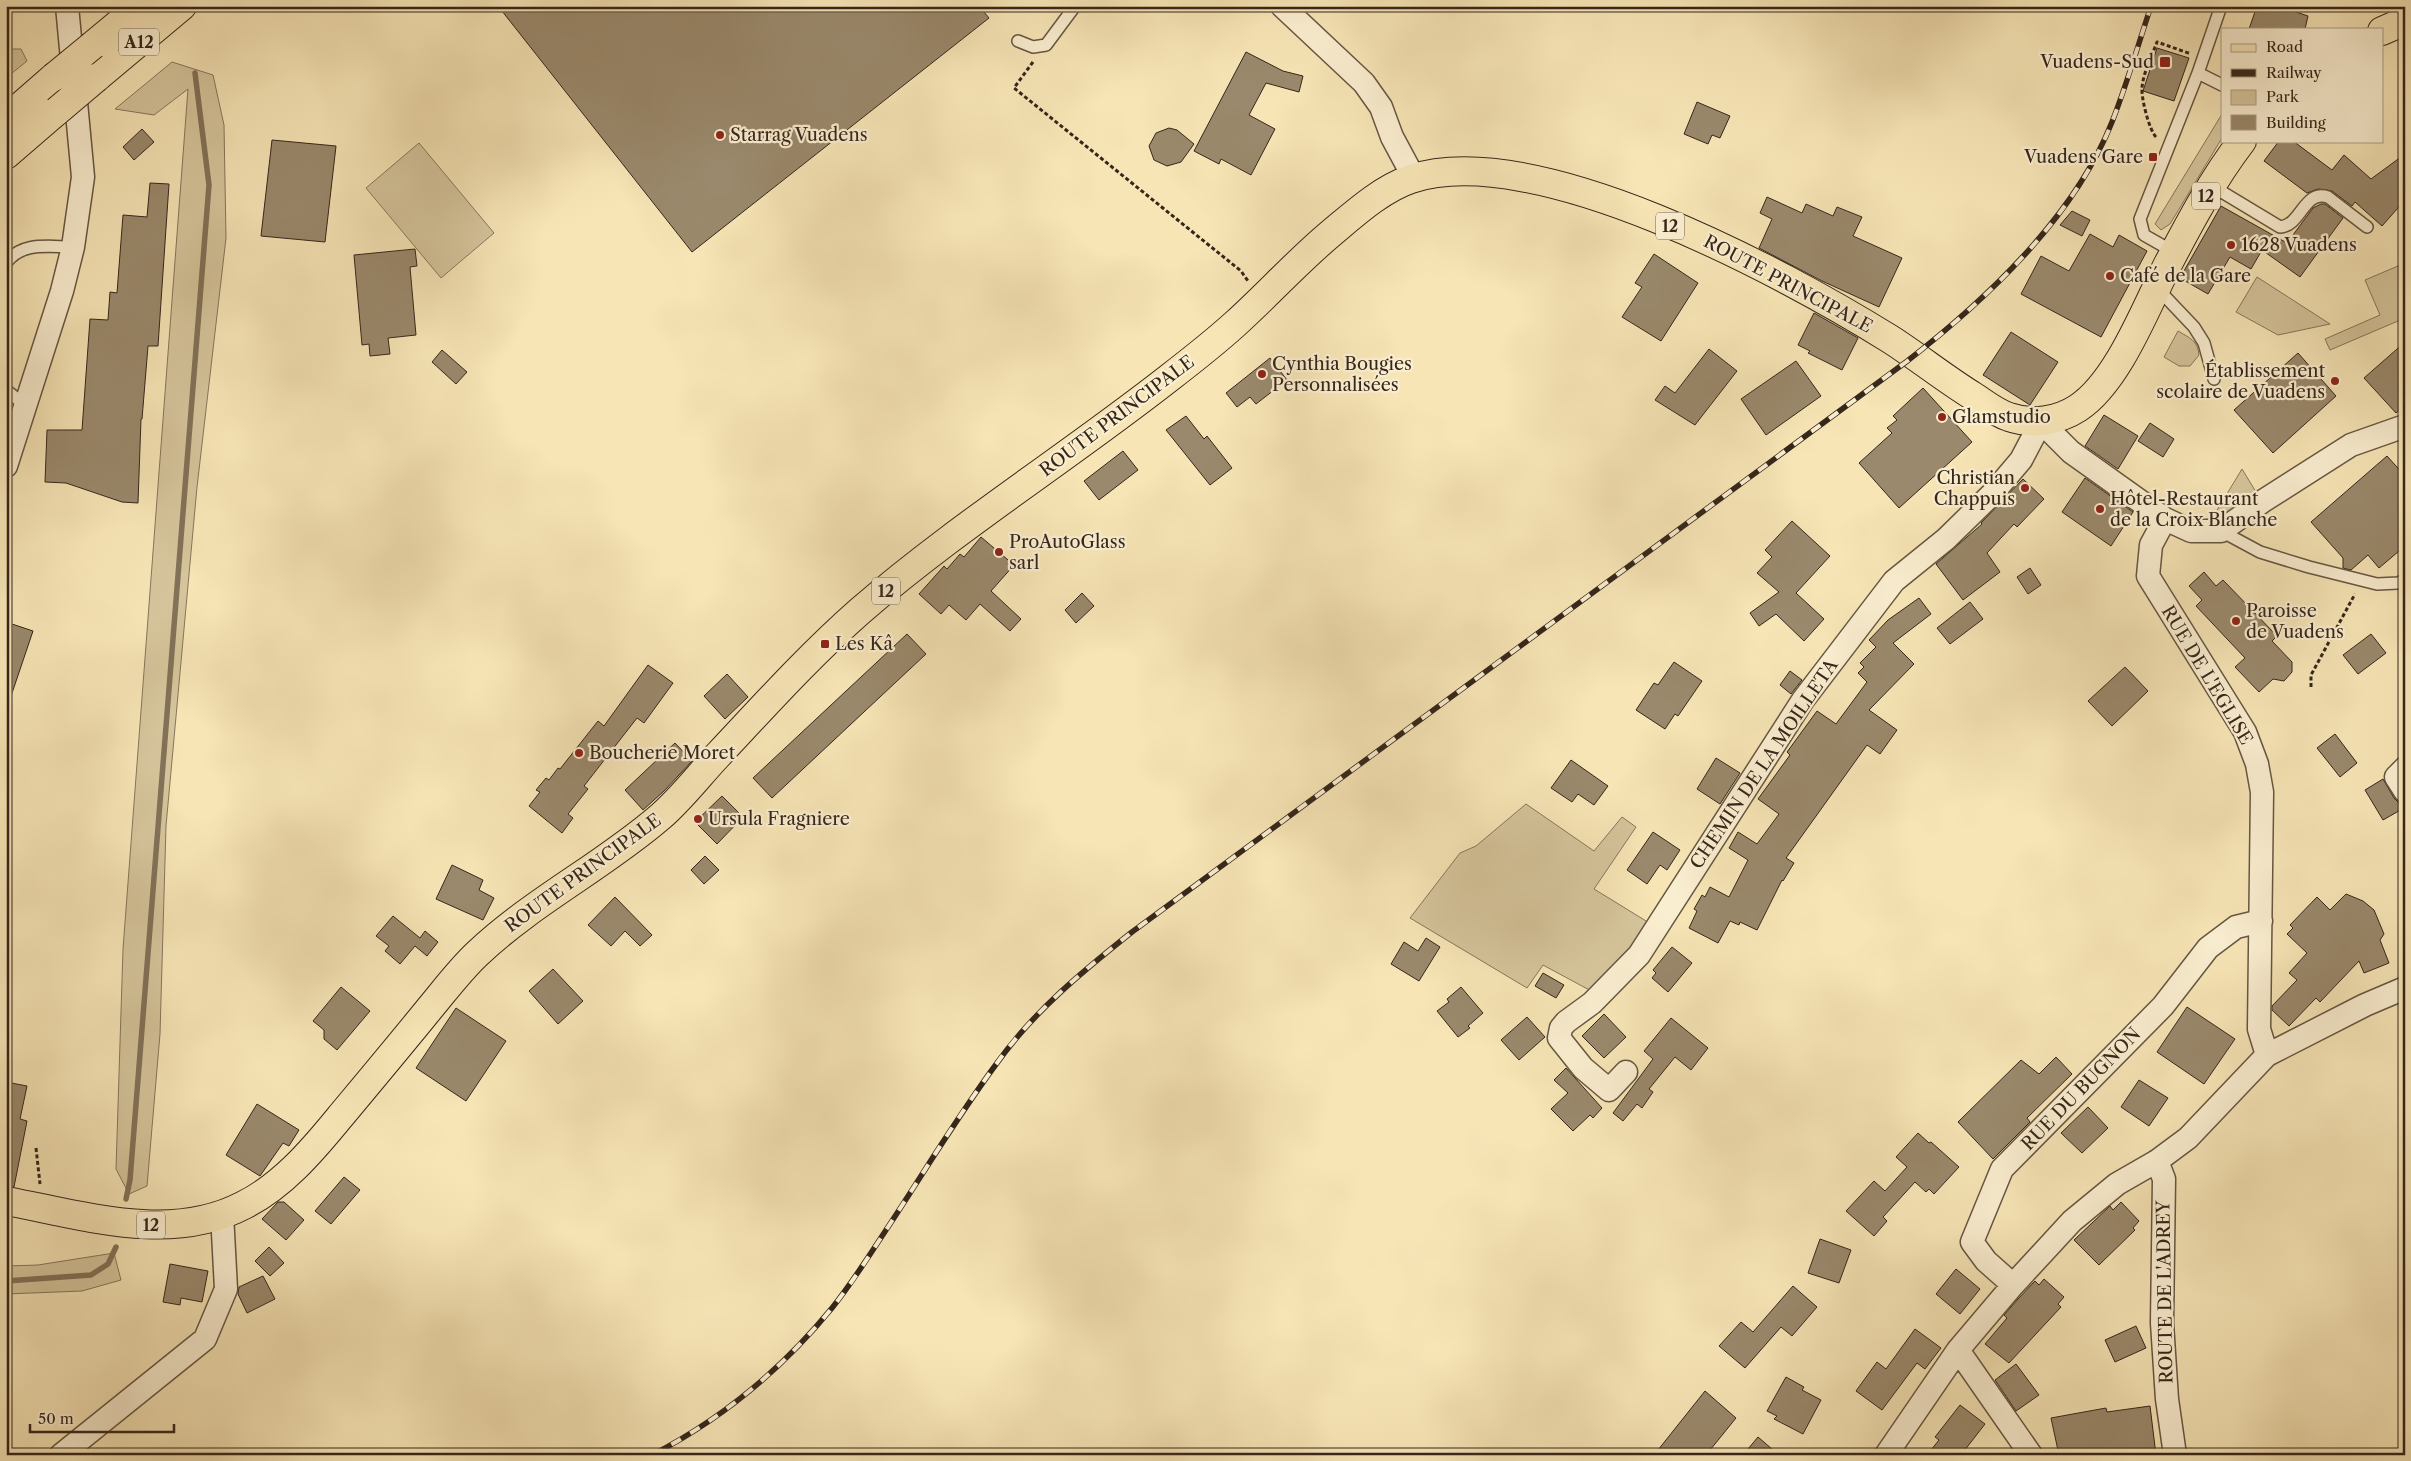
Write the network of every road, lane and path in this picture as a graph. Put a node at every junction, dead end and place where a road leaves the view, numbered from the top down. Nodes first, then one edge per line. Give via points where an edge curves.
1 (67, 6) edge
2 (140, 6) edge
3 (182, 6) edge
4 (1075, 6) edge
5 (1282, 6) edge
6 (2221, 6) edge
7 (2405, 21) edge
8 (2384, 30) edge
9 (1018, 41) dead end
10 (1046, 45) junction
11 (2203, 58) junction
12 (2198, 73) junction
13 (2221, 84) edge
14 (6, 118) edge
15 (2241, 142) edge
16 (2168, 147) junction
17 (6, 155) edge
18 (1414, 178) junction
19 (2212, 186) junction
20 (2368, 227) dead end
21 (73, 247) junction
22 (2174, 252) junction
23 (6, 263) edge
24 (1248, 282) dead end
25 (2156, 287) junction
26 (2214, 379) dead end
27 (6, 390) edge
28 (26, 406) junction
29 (2041, 422) junction
30 (2405, 426) edge
31 (6, 466) edge
32 (2165, 518) junction
33 (2221, 531) junction
34 (2362, 580) junction
35 (2405, 580) edge
36 (2311, 687) dead end
37 (2405, 768) edge
38 (2405, 791) edge
39 (2261, 920) junction
40 (2405, 988) edge
41 (2267, 1055) junction
42 (1626, 1072) dead end
43 (36, 1148) dead end
44 (2157, 1161) junction
45 (6, 1201) edge
46 (43, 1208) junction
47 (222, 1214) junction
48 (2013, 1285) junction
49 (1958, 1350) junction
50 (61, 1455) edge
51 (1886, 1455) edge
52 (2031, 1455) edge
53 (2175, 1455) edge

1 - 21 street via 83,177
2 - 14 main road, A12, bridge
3 - 17 main road, A12, bridge
4 - 10 lane
5 - 18 street via 1364,83 1382,107 1392,136
6 - 11 lane
7 - 8 main road
9 - 10 lane via 1033,47
10 - 24 path via 1014,88 1240,271
11 - 12 lane
11 - 16 path via 2157,42 2141,88 2153,134
12 - 13 lane
12 - 16 lane
15 - 19 main road, ROUTE PRINCIPALE / 12
16 - 22 lane via 2140,218 2144,235
18 - 29 main road, ROUTE PRINCIPALE / 12 via 1467,171 1514,174 1582,192 1638,212 1730,250 1812,293 1915,354 2004,416
18 - 47 main road, ROUTE PRINCIPALE / 12 via 1364,207 1323,240 1232,328 860,612 767,703 670,808 626,846 512,924 472,959 319,1142 285,1176 254,1199
19 - 20 lane via 2280,228 2291,223 2311,199 2322,195
19 - 22 main road, ROUTE PRINCIPALE / 12
21 - 23 lane via 27,247
21 - 28 street via 48,341
22 - 25 main road, ROUTE PRINCIPALE / 12
25 - 26 lane via 2194,327 2204,343
25 - 29 main road, ROUTE PRINCIPALE / 12 via 2110,378 2080,407
27 - 28 lane
28 - 31 street
29 - 32 street via 2071,452
29 - 42 street, CHEMIN DE LA MOILLETA via 2021,460 1993,493 1946,539 1894,581 1802,700 1639,954 1592,1003 1561,1028 1560,1038 1565,1046 1583,1068 1609,1090
30 - 33 street via 2352,445
32 - 33 street via 2191,531
32 - 39 street, RUE DE L'EGLISE via 2151,545 2148,576 2245,732 2257,764 2262,792
33 - 34 lane via 2260,552
34 - 35 lane via 2376,584
34 - 36 path via 2311,675
37 - 38 street via 2396,777
39 - 41 street, RUE DE L'EGLISE via 2260,1029
39 - 48 street, RUE DU BUGNON via 2236,927 2208,948 2163,1006 2002,1169 1972,1242 1986,1261
40 - 41 street
41 - 44 street via 2188,1138
43 - 46 path
44 - 48 street via 2117,1184 2072,1221
44 - 53 street, ROUTE DE L'ADREY via 2164,1179 2162,1324
45 - 46 main road, ROUTE PRINCIPALE / 12
46 - 47 main road, ROUTE PRINCIPALE / 12 via 141,1226 201,1222
47 - 50 street via 226,1289 205,1339
48 - 49 street
49 - 51 street
49 - 52 street

